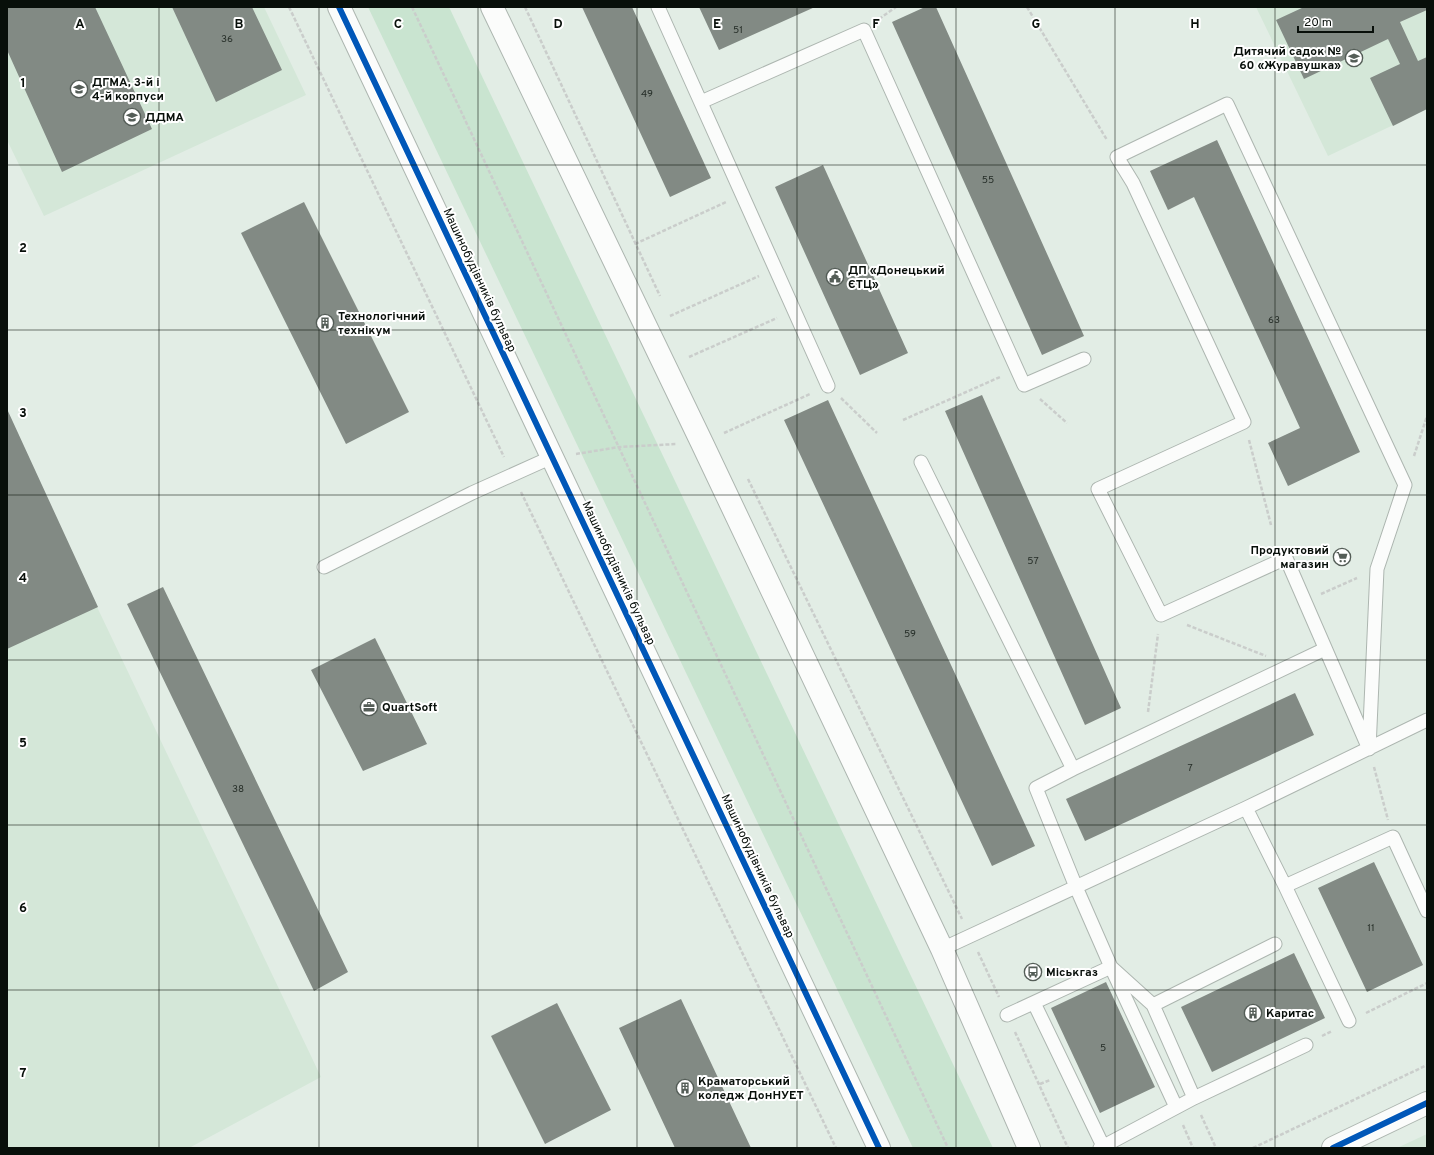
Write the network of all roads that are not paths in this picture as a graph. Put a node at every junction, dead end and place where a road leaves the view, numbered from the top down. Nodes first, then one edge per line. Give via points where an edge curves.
1 (339, 7) edge
2 (492, 7) edge
3 (658, 7) edge
4 (701, 102) junction
5 (1084, 359) dead end
6 (828, 386) road end
7 (552, 458) junction
8 (921, 462) dead end
9 (324, 567) dead end
10 (1325, 649) junction
11 (1427, 720) edge
12 (1369, 749) junction
13 (1073, 769) junction
14 (1246, 808) junction
15 (1285, 886) junction
16 (1076, 887) junction
17 (1427, 911) edge
18 (1275, 944) dead end
19 (942, 948) junction
20 (1111, 967) junction
21 (1034, 1002) junction
22 (1153, 1005) junction
23 (1007, 1015) road end
24 (1349, 1021) dead end
25 (1306, 1045) dead end
26 (1194, 1098) junction
27 (1427, 1103) edge
28 (1176, 1108) junction
29 (1102, 1147) edge
30 (879, 1148) edge
31 (1029, 1148) edge
32 (1333, 1148) edge

1 - 7 street, Машинобудівників бульвар
2 - 19 street
3 - 4 lane
4 - 5 lane via 864,30 1024,385
4 - 6 lane
7 - 9 lane via 472,493
7 - 30 street, Машинобудівників бульвар
8 - 13 lane
10 - 12 lane
10 - 12 lane via 1286,558 1161,615 1098,489 1244,422 1133,183 1117,157 1227,104 1405,485 1377,569
10 - 13 lane
11 - 12 lane
12 - 14 lane
13 - 16 lane via 1036,788
14 - 15 lane
14 - 16 lane
15 - 17 lane via 1393,838
15 - 24 lane
16 - 19 lane
16 - 20 lane
18 - 22 lane
19 - 31 street
20 - 21 lane
20 - 22 lane
20 - 28 lane
21 - 23 lane
21 - 29 lane
22 - 26 lane
25 - 26 lane
26 - 28 lane
27 - 32 street
28 - 29 lane

